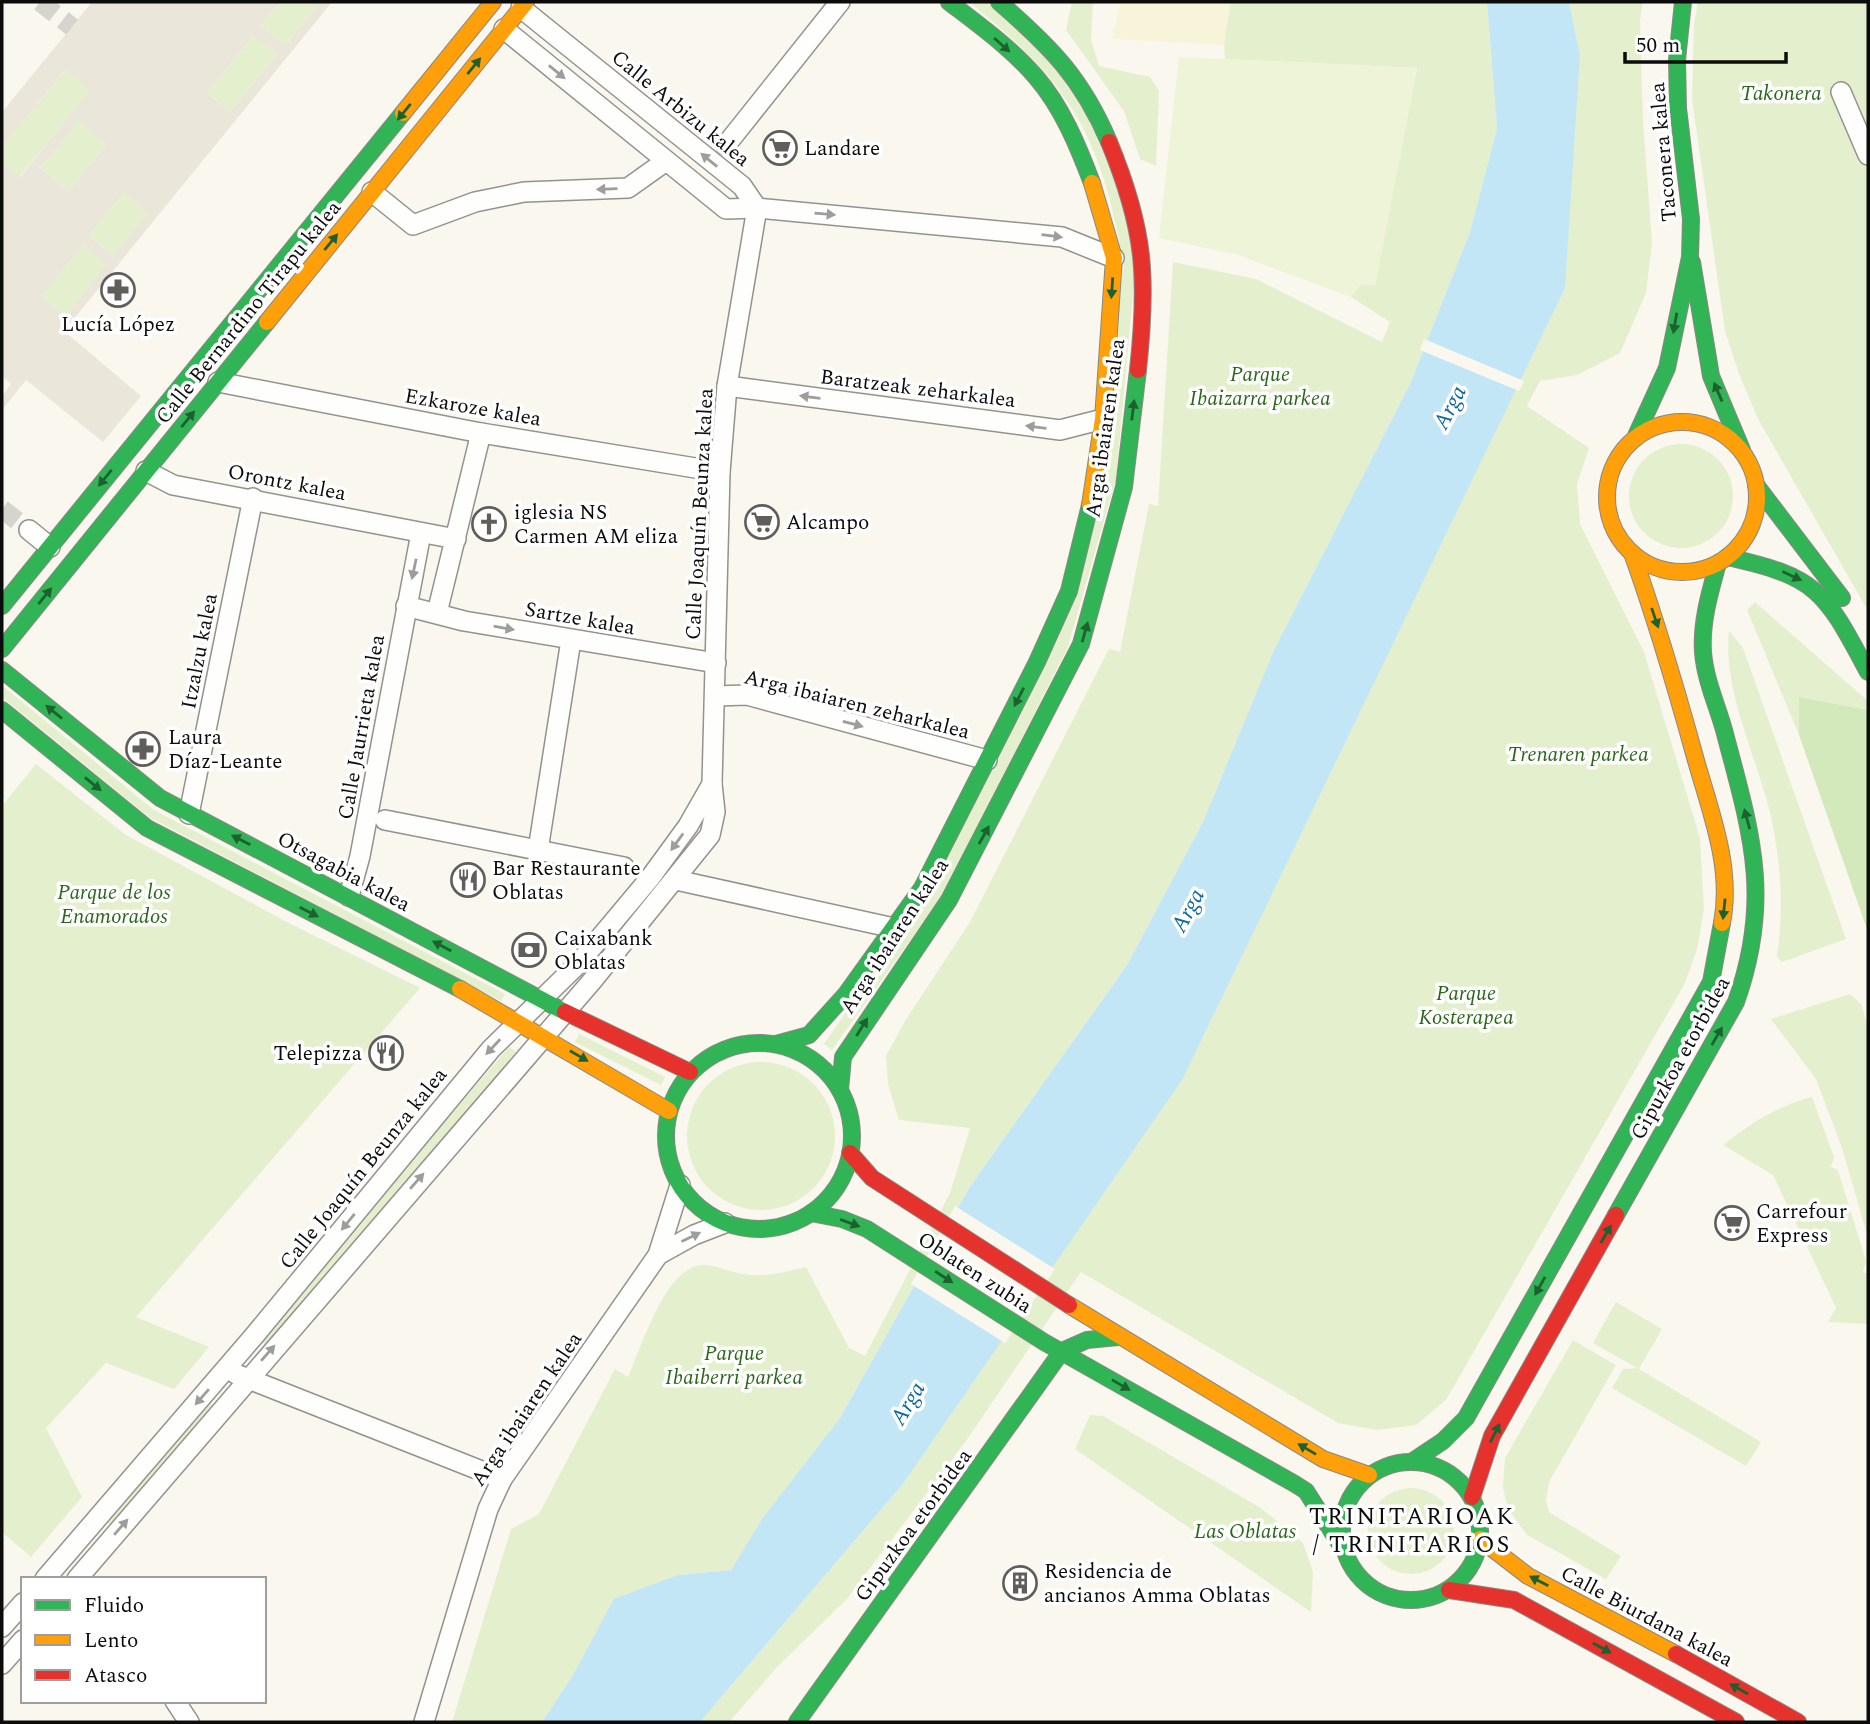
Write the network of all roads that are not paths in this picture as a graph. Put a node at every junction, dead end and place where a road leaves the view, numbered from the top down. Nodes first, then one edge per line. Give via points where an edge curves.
1 (493, 2) edge
2 (841, 2) edge
3 (949, 2) edge
4 (999, 2) edge
5 (1684, 2) edge
6 (524, 5) edge
7 (504, 29) junction
8 (1841, 92) dead end
9 (726, 145) dead end
10 (1868, 155) edge
11 (666, 161) junction
12 (372, 192) junction
13 (757, 208) junction
14 (1690, 257) junction
15 (1114, 258) junction
16 (218, 382) junction
17 (727, 386) junction
18 (1103, 419) junction
19 (481, 433) junction
20 (1635, 438) junction
21 (1744, 454) junction
22 (146, 471) junction
23 (720, 472) junction
24 (1756, 485) junction
25 (253, 498) junction
26 (29, 530) tunnel mouth
27 (421, 533) junction
28 (456, 539) junction
29 (50, 547) junction
30 (1632, 553) junction
31 (1722, 560) junction
32 (2, 606) edge
33 (406, 606) junction
34 (438, 613) junction
35 (571, 640) junction
36 (1868, 642) edge
37 (2, 649) edge
38 (716, 663) junction
39 (2, 670) edge
40 (1868, 672) edge
41 (715, 695) junction
42 (2, 710) edge
43 (987, 760) junction
44 (712, 784) junction
45 (189, 814) junction
46 (385, 820) dead end
47 (538, 850) junction
48 (624, 867) dead end
49 (676, 880) junction
50 (349, 896) junction
51 (894, 928) junction
52 (544, 1000) junction
53 (565, 1011) junction
54 (517, 1022) junction
55 (544, 1037) junction
56 (776, 1044) junction
57 (690, 1072) junction
58 (840, 1090) junction
59 (669, 1111) junction
60 (850, 1153) junction
61 (680, 1185) junction
62 (811, 1213) junction
63 (725, 1223) junction
64 (658, 1255) junction
65 (1118, 1337) junction
66 (1062, 1351) junction
67 (226, 1368) junction
68 (246, 1379) junction
69 (1413, 1461) junction
70 (1369, 1475) junction
71 (502, 1479) junction
72 (1472, 1497) junction
73 (1480, 1539) junction
74 (72, 1548) junction
75 (1343, 1549) junction
76 (86, 1575) edge
77 (47, 1577) edge
78 (1449, 1590) junction
79 (21, 1605) edge
80 (2, 1627) edge
81 (21, 1642) edge
82 (2, 1664) edge
83 (177, 1703) edge
84 (189, 1722) edge
85 (424, 1722) edge
86 (797, 1722) edge
87 (1736, 1722) edge
88 (1798, 1722) edge

1 -> 29 street, Calle Bernardino Tirapu kalea
2 - 9 street
3 -> 15 street, Arga ibaiaren kalea via 1037,78 1074,136
58 -> 4 street, Arga ibaiaren kalea via 843,1057 948,900 1081,644 1124,486 1150,251 1126,179 1094,106 1049,46
5 - 14 street, Taconera kalea via 1677,60 1678,108 1691,219
6 - 7 street, Calle Bernardino Tirapu kalea
13 -> 6 street, Calle Arbizu kalea via 742,186
7 -> 11 street
12 -> 7 street, Calle Bernardino Tirapu kalea
8 - 10 street
11 -> 12 street via 628,188 524,192 475,202 413,225
11 - 13 street via 726,209
16 -> 12 street, Calle Bernardino Tirapu kalea
13 -> 15 street via 1062,237
13 - 17 street, Calle Joaquín Beunza kalea
14 -> 20 street, Taconera kalea via 1667,368
21 -> 14 street, Taconera kalea via 1711,376
15 -> 18 street, Arga ibaiaren kalea
16 - 19 street, Ezkaroze kalea
22 -> 16 street, Calle Bernardino Tirapu kalea
18 -> 17 street, Baratzeak zeharkalea via 1060,430
17 - 23 street, Calle Joaquín Beunza kalea
18 -> 43 street, Arga ibaiaren kalea via 1084,537 1069,592
19 - 23 street, Ezkaroze kalea
19 - 28 street
20 - 21 street via 1656,426 1680,422 1705,425
20 - 30 street via 1617,461 1608,487 1612,525
21 - 24 street
22 - 25 street, Orontz kalea via 173,485
37 -> 22 street, Calle Bernardino Tirapu kalea
23 - 38 street, Calle Joaquín Beunza kalea
24 - 31 street via 1754,517 1743,539
24 - 36 street via 1843,599
25 - 27 street, Orontz kalea
25 - 45 street, Itzalzu kalea
26 - 29 street
27 - 28 street
27 -> 33 street, Calle Jaurrieta kalea
28 - 34 street
29 - 32 street, Calle Bernardino Tirapu kalea
30 - 31 street via 1665,570 1701,569
30 -> 69 street, Gipuzkoa etorbidea via 1660,632 1722,853 1726,904 1710,982 1466,1418
31 -> 40 street via 1795,576 1814,590 1829,605
72 -> 31 street, Gipuzkoa etorbidea via 1492,1436 1751,970 1758,890 1754,845 1703,654 1703,621
33 - 34 street
33 - 50 street, Calle Jaurrieta kalea
34 -> 35 street, Sartze kalea
35 - 38 street, Sartze kalea
35 - 47 street
38 - 41 street, Calle Joaquín Beunza kalea
45 -> 39 street, Otsagabia kalea via 160,798
41 -> 43 street, Arga ibaiaren zeharkalea via 747,695
41 - 44 street, Calle Joaquín Beunza kalea
42 -> 54 street via 147,828
43 - 51 street, Arga ibaiaren kalea via 922,888
44 - 49 street, Calle Joaquín Beunza kalea via 715,812 710,835
44 -> 52 street, Calle Joaquín Beunza kalea via 650,878
50 -> 45 street, Otsagabia kalea
46 - 47 street
47 - 48 street
49 - 51 street
49 - 53 street, Calle Joaquín Beunza kalea
52 -> 50 street, Otsagabia kalea
51 - 56 street, Arga ibaiaren kalea via 809,1035
52 - 53 street, Otsagabia kalea
52 - 54 street, Calle Joaquín Beunza kalea
53 - 55 street, Calle Joaquín Beunza kalea
53 - 57 street, Otsagabia kalea
54 - 55 street
54 -> 67 street, Calle Joaquín Beunza kalea
55 -> 59 street
68 -> 55 street, Calle Joaquín Beunza kalea
56 - 57 street via 745,1043 715,1053
56 - 58 street via 812,1061
57 - 59 street
58 - 60 street via 848,1110
59 - 61 street via 669,1162
60 - 62 street via 843,1176
60 - 65 street, Oblaten zubia via 872,1178
61 - 63 street via 697,1205
61 - 64 street, Arga ibaiaren kalea
62 - 63 street via 766,1228
62 -> 66 street, Oblaten zubia via 842,1219 887,1240
64 -> 63 street, Arga ibaiaren kalea
64 - 71 street, Arga ibaiaren kalea
65 - 66 street via 1087,1339
70 -> 65 street via 1323,1459
66 -> 75 street via 1306,1491
66 - 86 street, Gipuzkoa etorbidea
67 - 68 street
67 -> 74 street, Calle Joaquín Beunza kalea
68 - 71 street
76 -> 68 street, Calle Joaquín Beunza kalea
69 - 70 street via 1390,1464
69 - 72 street via 1436,1466 1457,1479
70 - 75 street via 1351,1495 1342,1521
71 - 85 street, Arga ibaiaren kalea via 488,1509
72 - 73 street
73 - 78 street via 1465,1576
88 -> 73 street, Calle Biurdana kalea via 1528,1576
74 - 76 street
74 - 77 street, Calle Joaquín Beunza kalea
75 - 78 street via 1354,1573 1374,1591 1399,1600 1425,1600
78 -> 87 street via 1514,1600
79 - 80 street
81 - 82 street
83 - 84 street

